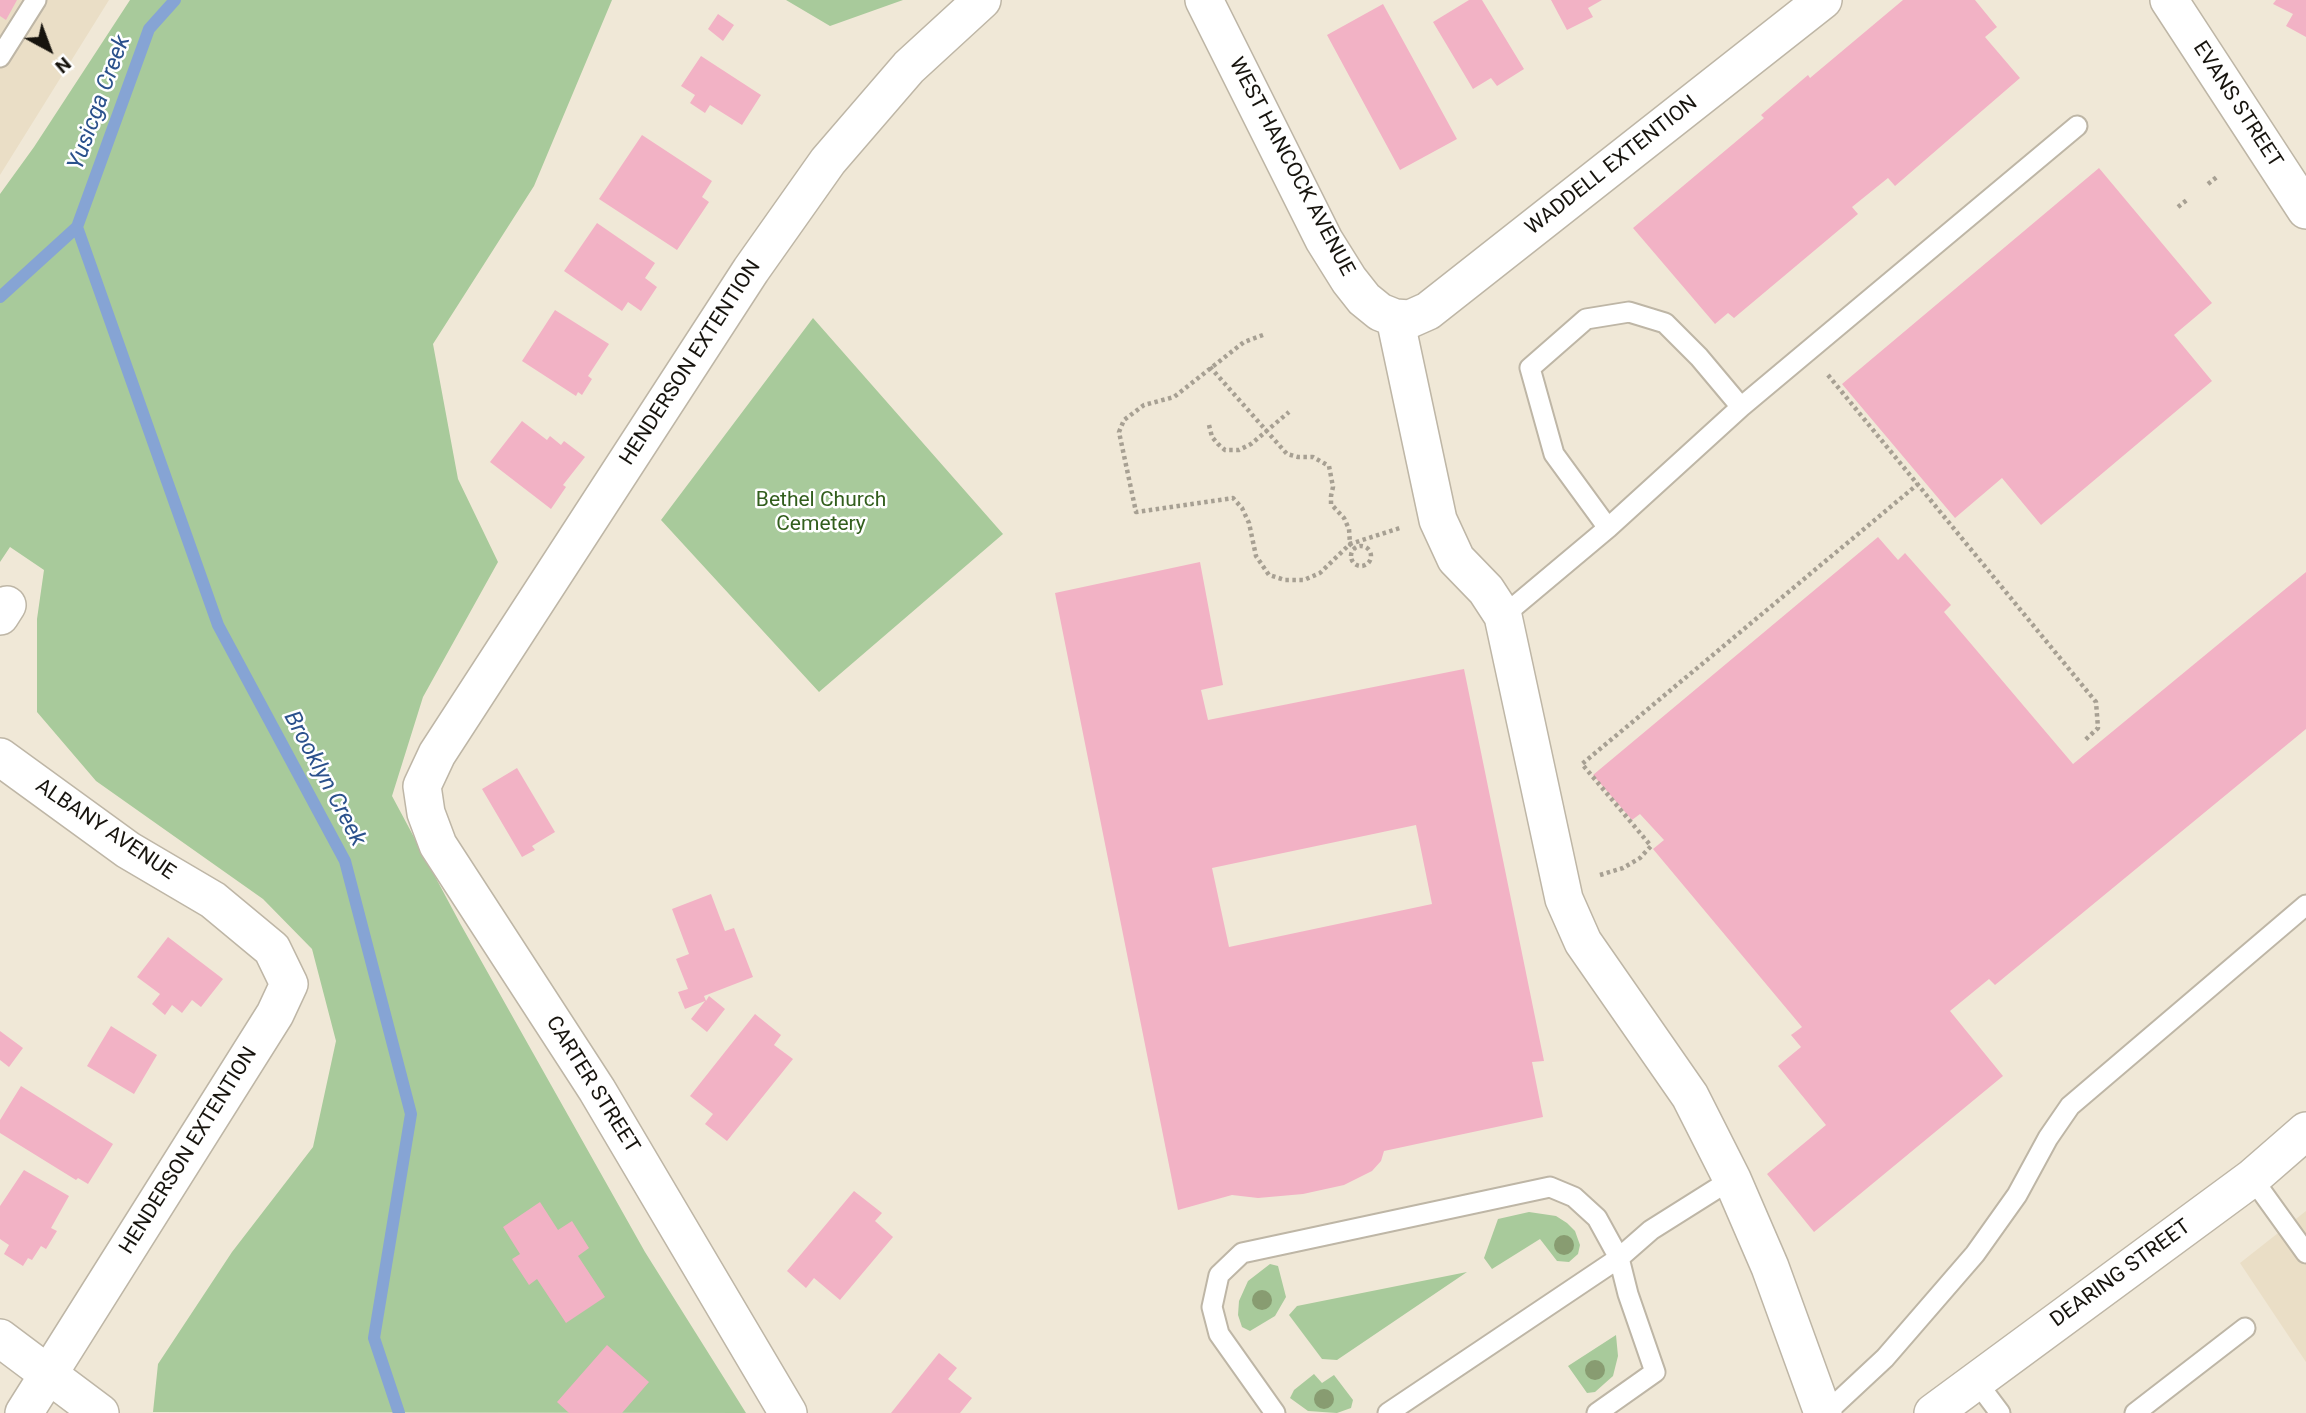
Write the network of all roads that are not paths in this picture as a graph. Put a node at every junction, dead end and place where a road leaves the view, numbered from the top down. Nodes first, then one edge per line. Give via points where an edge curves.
1 (36, 0) edge
2 (982, 0) edge
3 (1205, 0) edge
4 (1823, 0) edge
5 (2169, 0) edge
6 (0, 57) edge
7 (2077, 126) dead end
8 (2306, 210) edge
9 (1395, 318) junction
10 (1741, 407) junction
11 (1608, 528) junction
12 (1503, 616) junction
13 (436, 754) joint
14 (0, 757) edge
15 (213, 900) joint
16 (2306, 905) edge
17 (2306, 1131) edge
18 (2252, 1178) junction
19 (1732, 1179) junction
20 (2306, 1253) edge
21 (1619, 1258) junction
22 (2245, 1328) dead end
23 (0, 1338) edge
24 (48, 1375) junction
25 (1976, 1381) junction
26 (24, 1413) edge
27 (100, 1413) edge
28 (788, 1413) edge
29 (1275, 1413) edge
30 (1388, 1413) edge
31 (1597, 1413) edge
32 (1825, 1413) edge
33 (1933, 1413) edge
34 (2000, 1413) edge
35 (2135, 1413) edge

1 - 6 lane
2 - 13 street, HENDERSON EXTENTION via 909,67 828,161 751,270
3 - 9 street, WEST HANCOCK AVENUE via 1324,240 1364,299
4 - 9 street, WADDELL EXTENTION via 1428,311 1410,319
5 - 8 street, EVANS STREET
7 - 10 lane
9 - 12 street via 1437,520 1456,559
10 - 11 lane
10 - 11 lane via 1665,323 1629,312 1586,319 1530,368 1554,454
11 - 12 lane
12 - 19 street via 1564,899 1584,942 1690,1096
13 - 28 street, CARTER STREET via 422,786 438,845 597,1090
14 - 15 street, ALBANY AVENUE via 128,850
15 - 24 street, HENDERSON EXTENTION via 272,949 289,984 275,1014
16 - 32 lane via 2070,1105 2017,1195 1975,1254 1885,1358
17 - 18 street, DEARING STREET
18 - 20 lane
18 - 25 street, DEARING STREET
19 - 21 lane via 1651,1230
19 - 32 street
21 - 29 lane via 1597,1218 1574,1197 1550,1187 1242,1253 1219,1275 1212,1307 1219,1334
21 - 30 lane
21 - 31 lane via 1655,1372
22 - 35 lane
23 - 24 street
24 - 26 street, HENDERSON EXTENTION
24 - 27 street
25 - 33 street, DEARING STREET
25 - 34 lane

